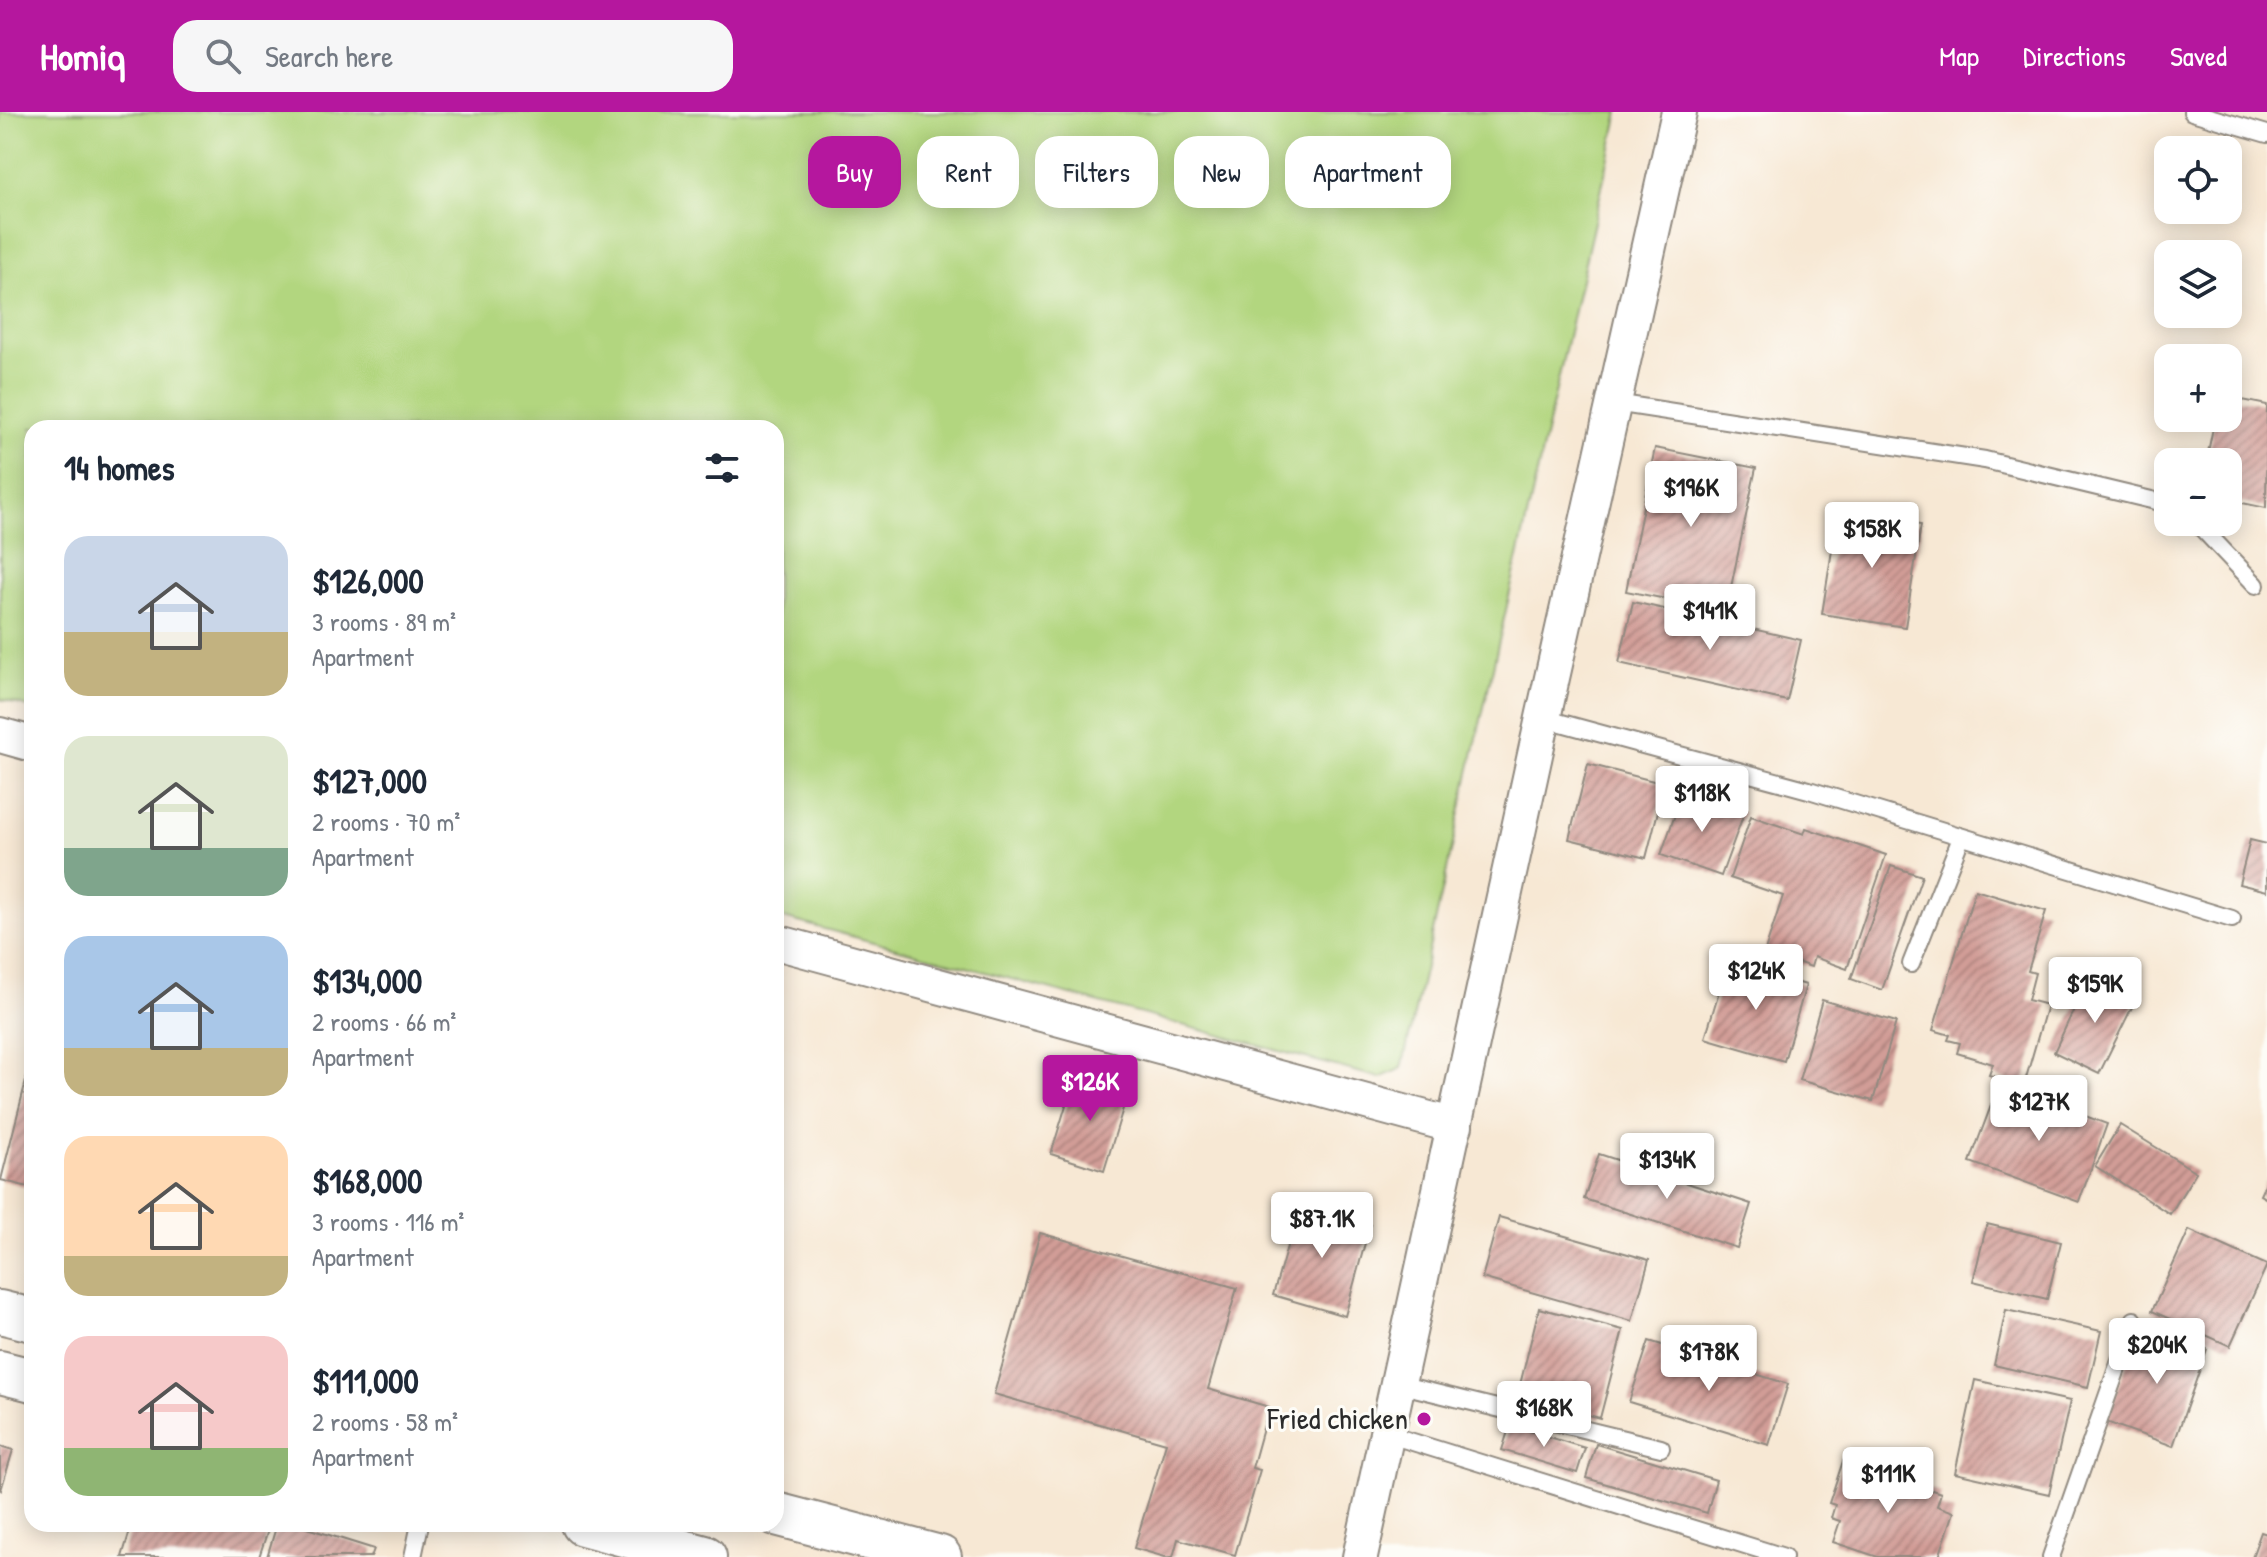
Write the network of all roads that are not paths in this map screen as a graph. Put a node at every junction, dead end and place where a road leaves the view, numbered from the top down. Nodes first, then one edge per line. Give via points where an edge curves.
1 (1679, 112) edge
2 (2192, 112) edge
3 (2267, 134) edge
4 (1615, 403) junction
5 (2154, 501) edge
6 (2209, 536) edge
7 (2256, 585) dead end
8 (1543, 718) junction
9 (0, 735) edge
10 (24, 742) edge
11 (1961, 838) junction
12 (2232, 919) dead end
13 (784, 944) edge
14 (1911, 964) dead end
15 (1455, 1126) junction
16 (0, 1312) edge
17 (24, 1318) edge
18 (2134, 1320) dead end
19 (0, 1372) edge
20 (24, 1378) edge
21 (1398, 1384) junction
22 (1387, 1434) junction
23 (1661, 1448) dead end
24 (784, 1516) edge
25 (418, 1532) edge
26 (613, 1532) edge
27 (413, 1557) edge
28 (705, 1557) edge
29 (940, 1557) edge
30 (1360, 1557) edge
31 (1784, 1557) edge
32 (2051, 1557) edge

1 - 4 street
2 - 3 lane
4 - 5 lane via 1985,460
4 - 8 street
6 - 7 lane
8 - 11 lane via 1809,790
8 - 15 street
9 - 10 street
11 - 12 lane
11 - 14 lane
13 - 15 street
15 - 21 street
16 - 17 street
18 - 32 lane
19 - 20 street
21 - 22 street
21 - 23 lane
22 - 30 street
22 - 31 lane
24 - 29 street
25 - 27 lane
26 - 28 street

